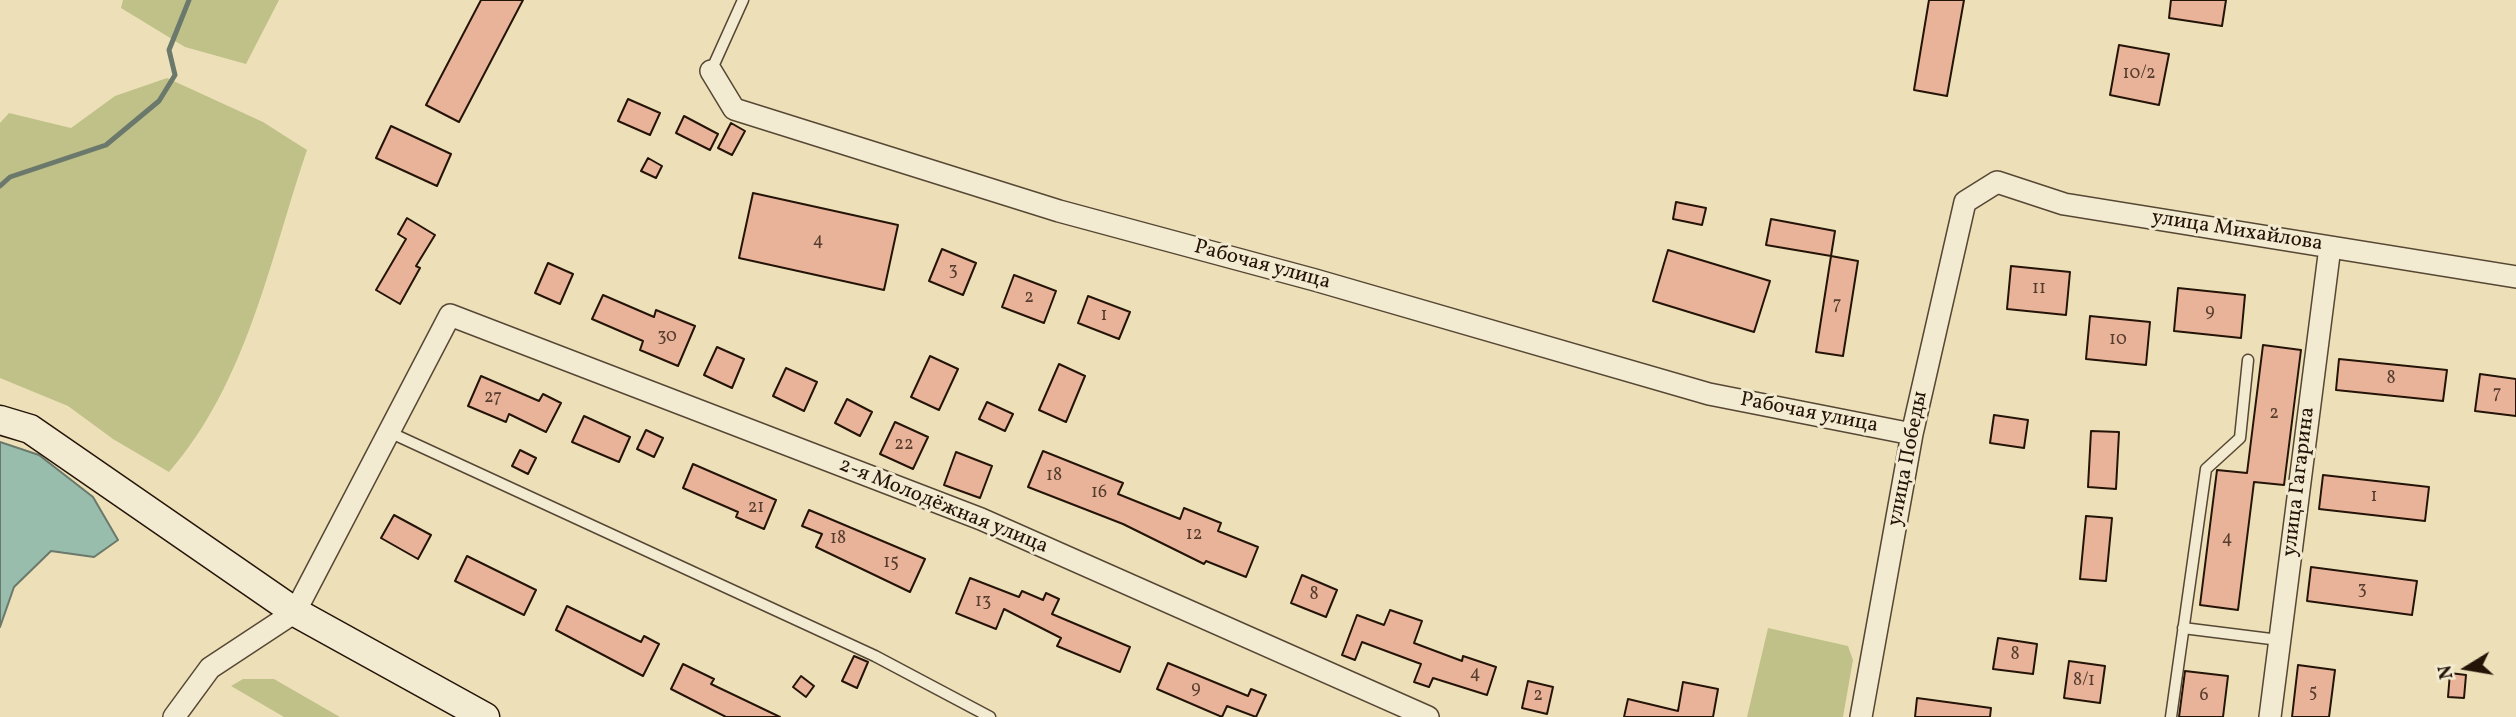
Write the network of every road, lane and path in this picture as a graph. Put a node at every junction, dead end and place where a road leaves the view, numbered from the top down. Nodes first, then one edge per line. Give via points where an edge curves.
1 (743, 0) edge
2 (712, 71) joint
3 (1965, 202) joint
4 (2330, 247) junction
5 (2516, 277) edge
6 (2248, 359) dead end
7 (0, 420) edge
8 (389, 432) junction
9 (1912, 435) junction
10 (295, 612) junction
11 (2183, 628) junction
12 (2279, 640) junction
13 (174, 717) edge
14 (485, 717) edge
15 (990, 717) edge
16 (1428, 717) edge
17 (1861, 717) edge
18 (2171, 717) edge
19 (2270, 717) edge

1 - 2 lane, Рабочая улица
2 - 9 street, Рабочая улица via 734,109 1046,207 1709,394
3 - 4 street, улица Михайлова via 1997,182 2064,204
3 - 9 street, улица Победы
4 - 5 street, улица Михайлова
4 - 12 street, улица Гагарина
6 - 11 lane via 2240,438 2206,469
7 - 10 main road via 30,429
8 - 10 street
8 - 15 lane via 875,656
8 - 16 street, 2-я Молодёжная улица via 450,315 981,519
9 - 17 street, улица Победы
10 - 13 street via 209,668
10 - 14 main road
11 - 12 lane
11 - 18 lane
12 - 19 street, улица Гагарина

